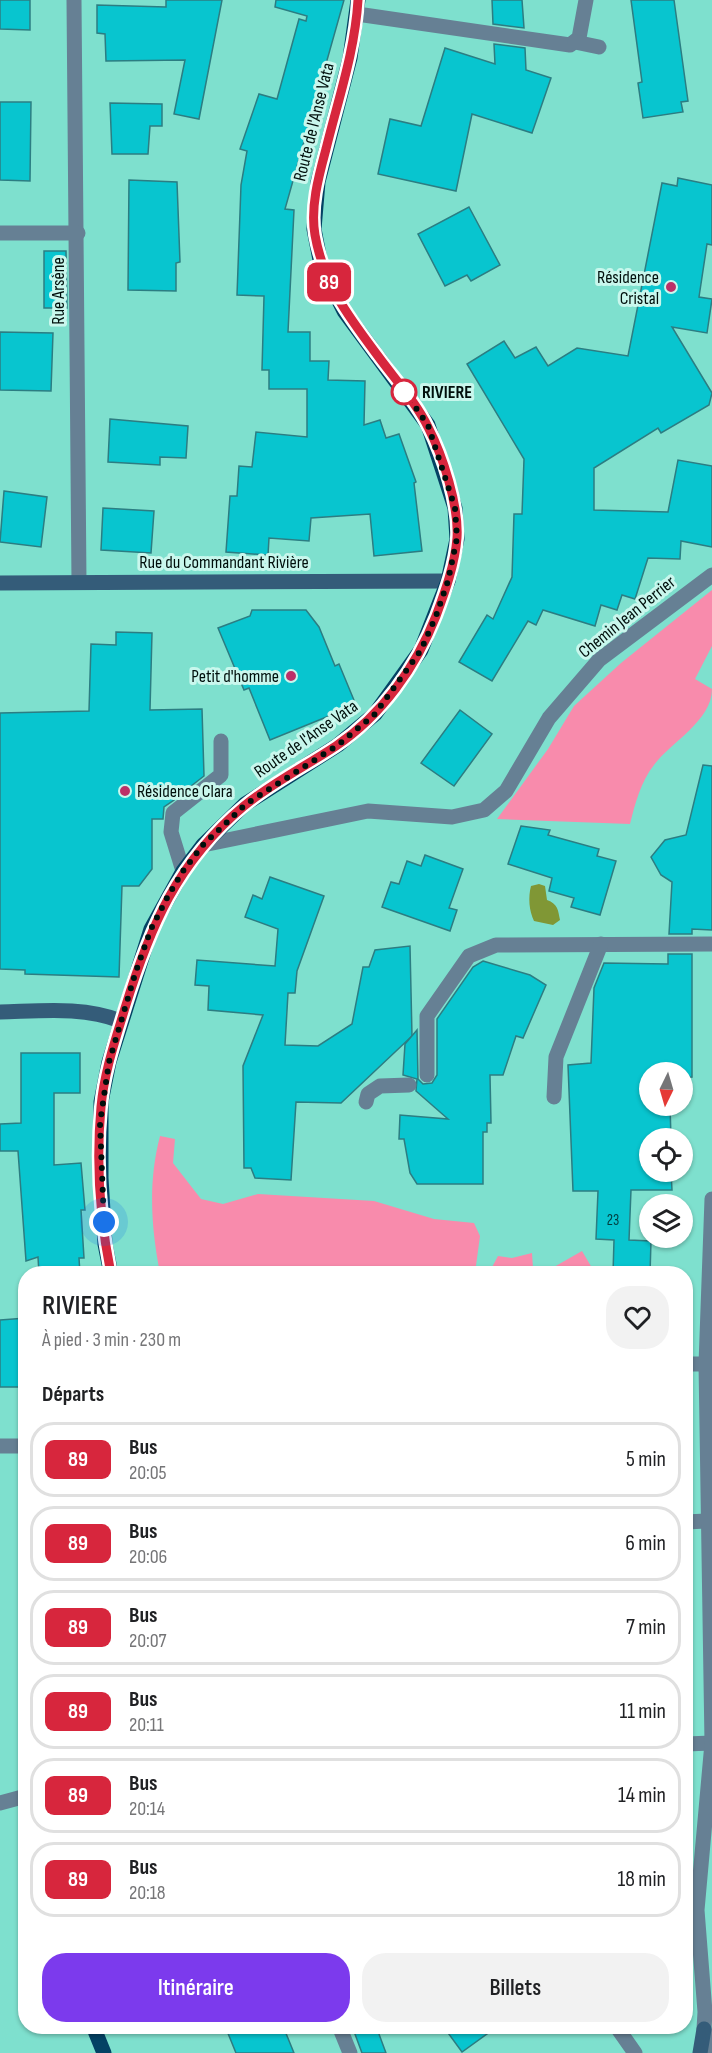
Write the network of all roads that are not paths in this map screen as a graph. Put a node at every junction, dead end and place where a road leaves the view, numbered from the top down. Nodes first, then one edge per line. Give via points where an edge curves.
1 (74, 0) edge
2 (586, 0) edge
3 (358, 7) edge
4 (575, 42) junction
5 (599, 48) dead end
6 (0, 233) edge
7 (78, 233) junction
8 (712, 575) edge
9 (448, 581) junction
10 (79, 582) junction
11 (0, 583) edge
12 (221, 741) dead end
13 (203, 845) junction
14 (183, 871) junction
15 (601, 944) junction
16 (712, 944) edge
17 (0, 1012) edge
18 (121, 1021) junction
19 (427, 1075) dead end
20 (409, 1085) dead end
21 (554, 1097) dead end
22 (366, 1102) dead end
23 (712, 1199) edge
24 (109, 1266) edge
25 (693, 1364) edge
26 (706, 1364) junction
27 (0, 1446) edge
28 (18, 1446) edge
29 (706, 1521) junction
30 (693, 1522) edge
31 (712, 1743) edge
32 (693, 1744) edge
33 (18, 1798) edge
34 (0, 1803) edge
35 (707, 2021) edge
36 (96, 2034) edge
37 (342, 2034) edge
38 (622, 2034) edge
39 (712, 2052) edge
40 (104, 2053) edge
41 (350, 2053) edge
42 (635, 2053) edge
43 (700, 2053) edge

1 - 7 street, Rue Arsène
2 - 4 street
3 - 4 street via 570,45
3 - 9 main road, Route de l'Anse Vata via 350,58 318,182 314,229 321,265 344,311 428,425 455,508 457,538
4 - 5 street
6 - 7 street
7 - 10 street, Rue Arsène
8 - 13 street, Chemin Jean Perrier via 599,660 549,718 506,790 484,810 452,817 368,811
9 - 10 street, Rue du Commandant Rivière
9 - 13 main road, Route de l'Anse Vata via 421,650 375,714 338,745 246,804
10 - 11 street, Rue du Commandant Rivière
12 - 14 street via 221,775 173,813 171,832
13 - 14 main road, Route de l'Anse Vata
14 - 18 main road, Route de l'Anse Vata via 151,929
15 - 16 street
15 - 19 street via 496,945 469,956 427,1016
15 - 21 street via 556,1057
17 - 18 street via 79,1010
18 - 24 main road, Route de l'Anse Vata via 109,1062 100,1123
20 - 22 street via 380,1086 368,1094
23 - 26 street
25 - 26 street
26 - 29 street
27 - 28 street
29 - 30 street
29 - 31 street
31 - 32 street
31 - 35 street via 698,1910
33 - 34 street
35 - 39 street
35 - 43 street
36 - 40 main road
37 - 41 street
38 - 42 street

